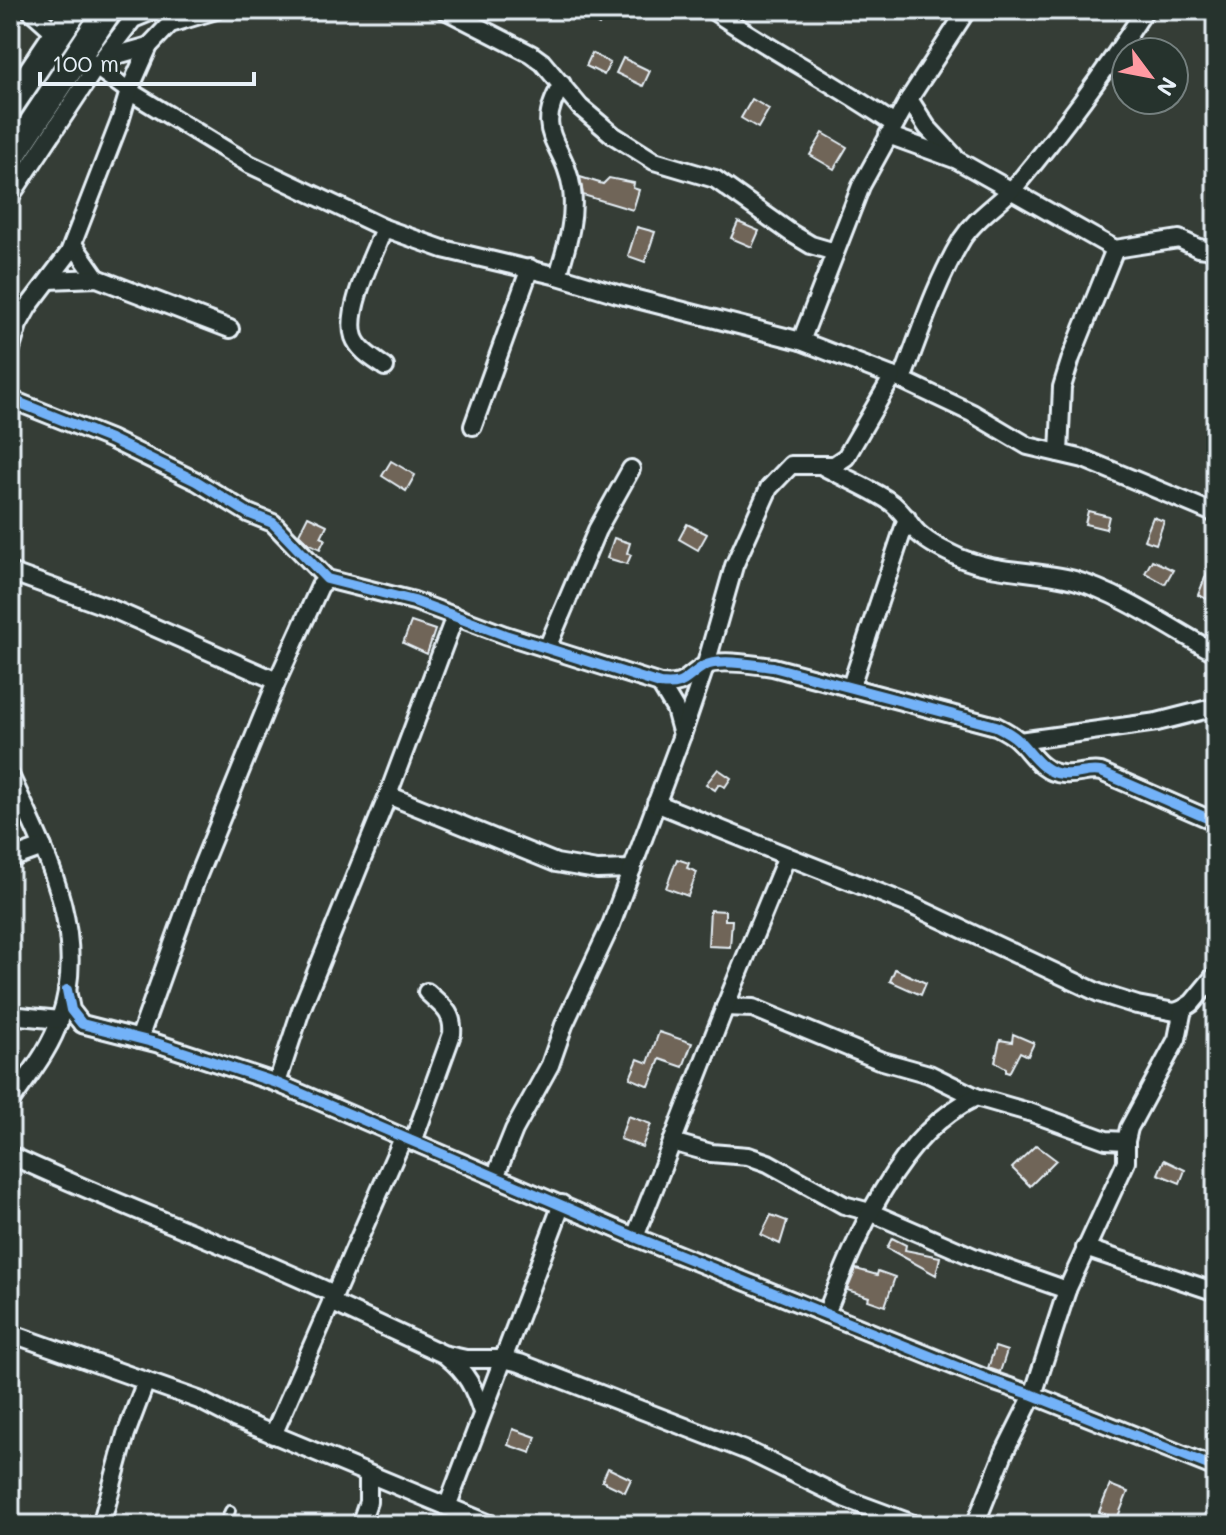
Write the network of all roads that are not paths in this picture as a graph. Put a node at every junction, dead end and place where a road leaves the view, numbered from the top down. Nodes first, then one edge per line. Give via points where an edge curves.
1 (30, 10) edge
2 (74, 10) edge
3 (108, 10) edge
4 (155, 10) edge
5 (445, 10) edge
6 (712, 10) edge
7 (967, 10) edge
8 (1145, 10) edge
9 (210, 11) edge
10 (57, 34) junction
11 (149, 46) junction
12 (93, 59) junction
13 (562, 84) junction
14 (129, 91) junction
15 (13, 95) edge
16 (909, 99) junction
17 (891, 130) junction
18 (10, 158) edge
19 (957, 160) junction
20 (1012, 190) junction
21 (10, 197) edge
22 (384, 228) junction
23 (73, 244) junction
24 (1115, 249) junction
25 (1216, 250) edge
26 (835, 252) junction
27 (530, 268) junction
28 (558, 276) junction
29 (97, 278) junction
30 (49, 280) junction
31 (230, 329) dead end
32 (801, 341) junction
33 (11, 344) edge
34 (385, 367) dead end
35 (898, 378) junction
36 (10, 399) edge
37 (473, 426) dead end
38 (1059, 453) junction
39 (824, 467) junction
40 (631, 469) dead end
41 (1216, 514) edge
42 (907, 518) junction
43 (10, 572) edge
44 (327, 579) junction
45 (455, 616) junction
46 (547, 648) junction
47 (1216, 653) edge
48 (706, 664) junction
49 (277, 681) junction
50 (660, 684) junction
51 (850, 689) junction
52 (1216, 707) edge
53 (682, 735) junction
54 (1019, 741) junction
55 (10, 775) edge
56 (388, 795) junction
57 (656, 803) junction
58 (1216, 822) edge
59 (43, 847) junction
60 (787, 856) junction
61 (10, 859) edge
62 (632, 869) junction
63 (1216, 974) edge
64 (67, 990) junction
65 (427, 992) dead end
66 (725, 1007) junction
67 (1183, 1009) junction
68 (10, 1015) edge
69 (60, 1020) junction
70 (139, 1039) junction
71 (277, 1083) junction
72 (976, 1097) junction
73 (10, 1103) edge
74 (408, 1140) junction
75 (1126, 1141) junction
76 (672, 1142) junction
77 (10, 1155) edge
78 (496, 1175) junction
79 (562, 1204) junction
80 (870, 1212) junction
81 (635, 1237) junction
82 (1085, 1248) junction
83 (1067, 1290) junction
84 (1216, 1292) edge
85 (333, 1298) junction
86 (826, 1314) junction
87 (10, 1333) edge
88 (443, 1354) junction
89 (503, 1359) junction
90 (146, 1381) junction
91 (1033, 1395) junction
92 (482, 1412) junction
93 (273, 1435) junction
94 (1216, 1468) edge
95 (368, 1475) junction
96 (447, 1507) junction
97 (230, 1511) dead end
98 (101, 1525) edge
99 (224, 1525) edge
100 (360, 1525) edge
101 (492, 1525) edge
102 (916, 1525) edge
103 (975, 1525) edge

1 - 10 street
2 - 10 main road
3 - 12 main road
4 - 12 street via 133,19
5 - 13 street via 531,54
6 - 17 street via 827,80
7 - 16 street
8 - 20 street via 1057,137
9 - 11 street via 170,24
10 - 15 main road
11 - 12 street
11 - 14 street
12 - 14 street
12 - 18 main road
12 - 21 street
13 - 26 street via 613,135 654,161 715,179 791,233
13 - 28 street via 548,115 572,192 571,232
14 - 22 street via 249,164
14 - 23 street
16 - 17 street
16 - 19 street
17 - 19 street
17 - 26 street
19 - 20 street
20 - 24 street
20 - 35 street via 963,237
22 - 27 street via 443,249
22 - 34 street via 352,324 362,351
23 - 29 street
23 - 30 street
24 - 25 street via 1179,239
24 - 38 street via 1062,387
26 - 32 street
27 - 28 street
27 - 37 street
28 - 32 street
29 - 30 street
29 - 31 street
30 - 33 street via 28,307
32 - 35 street
35 - 38 street via 1028,446
35 - 39 street via 846,457
36 - 44 street via 110,439 273,523
38 - 41 street
39 - 42 street via 891,502
39 - 48 street via 791,465 769,488 734,566
40 - 46 street via 597,530
42 - 47 street via 936,546 963,559 1077,581
42 - 51 street
43 - 49 street via 110,608
44 - 45 street
44 - 49 street
45 - 46 street
45 - 56 street
46 - 50 street
48 - 50 street via 675,686
48 - 51 street via 773,667
48 - 53 street
49 - 70 street via 196,880
50 - 53 street
51 - 54 street via 996,726
52 - 54 street via 1157,722
53 - 57 street
54 - 58 street via 1030,757 1050,770 1101,772
55 - 59 street
56 - 62 street via 556,863
56 - 71 street
57 - 60 street
57 - 62 street
59 - 61 street
59 - 64 street via 69,929
60 - 66 street
60 - 67 street via 911,905 1099,993 1175,1012
62 - 78 street via 550,1065
63 - 67 street
64 - 69 street
64 - 70 street via 71,1010 82,1024
65 - 74 street via 450,1013 452,1034
66 - 72 street via 753,1008
66 - 76 street
67 - 75 street via 1177,1039
68 - 69 street
69 - 73 street
70 - 71 street
71 - 74 street
72 - 75 street via 1106,1140
72 - 80 street via 923,1137
74 - 78 street
74 - 85 street
75 - 82 street via 1126,1162
76 - 80 street via 748,1156 844,1205
76 - 81 street
77 - 85 street via 252,1255
78 - 79 street
79 - 81 street
79 - 89 street
80 - 83 street
80 - 86 street
81 - 86 street
82 - 83 street
82 - 84 street
83 - 91 street
85 - 88 street
85 - 93 street
86 - 91 street
87 - 90 street
88 - 89 street
88 - 92 street via 473,1385
89 - 92 street
89 - 102 street via 750,1452 846,1499
90 - 93 street
90 - 98 street
91 - 94 street
91 - 103 street
92 - 96 street
93 - 95 street
95 - 96 street
95 - 100 street via 368,1502
96 - 101 street
97 - 99 lane

